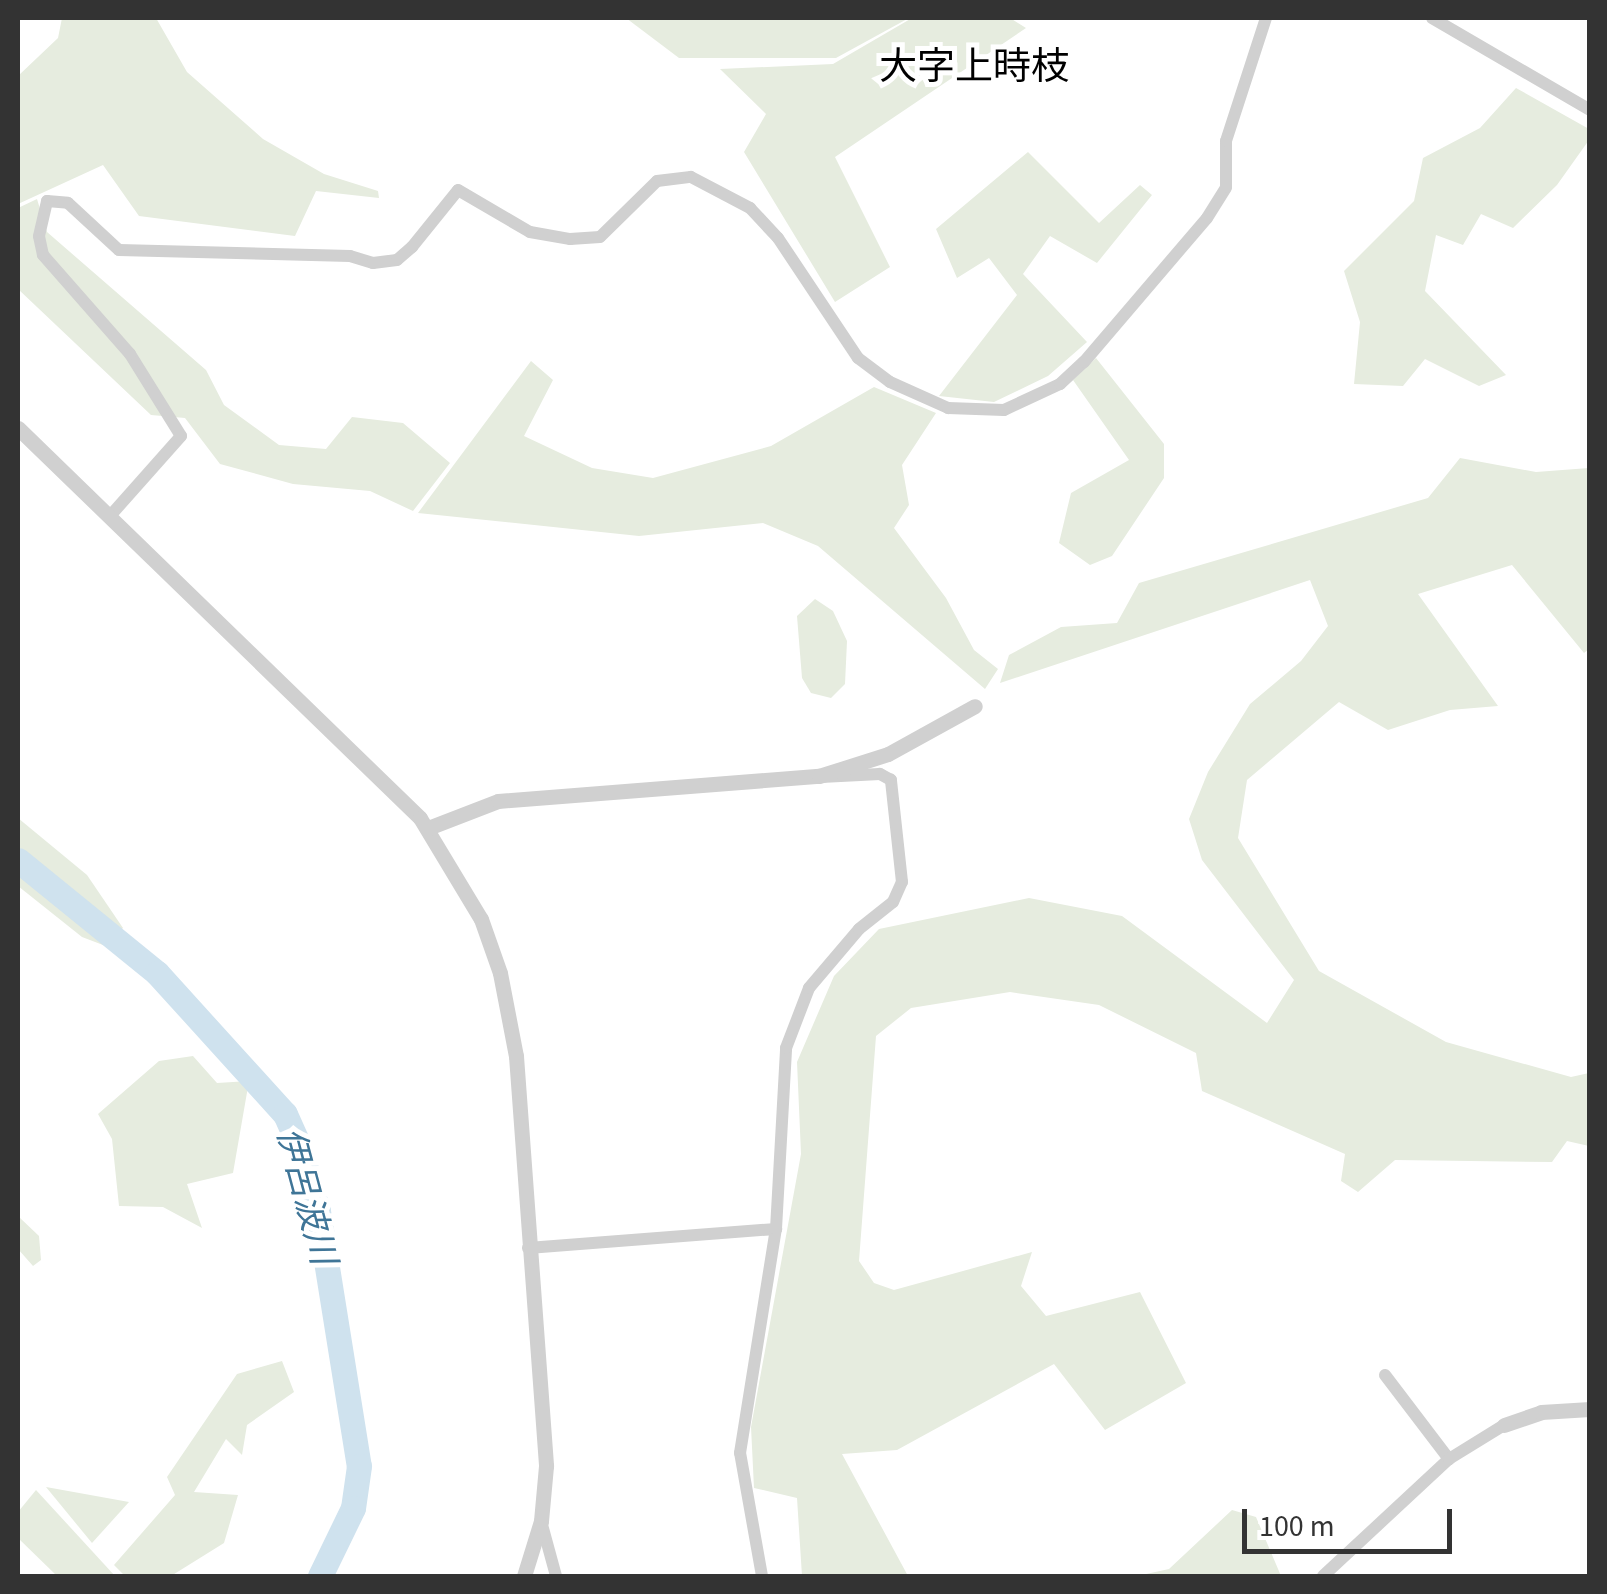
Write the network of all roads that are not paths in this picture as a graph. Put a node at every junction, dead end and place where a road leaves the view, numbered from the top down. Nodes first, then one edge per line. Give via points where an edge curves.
1 (1266, 18) edge
2 (1432, 18) edge
3 (1590, 110) edge
4 (18, 428) edge
5 (110, 516) junction
6 (975, 706) dead end
7 (819, 776) junction
8 (428, 828) junction
9 (776, 1229) junction
10 (528, 1248) junction
11 (1386, 1376) dead end
12 (1590, 1409) edge
13 (1504, 1425) joint
14 (1449, 1459) junction
15 (542, 1521) junction
16 (524, 1576) edge
17 (556, 1576) edge
18 (762, 1576) edge
19 (1323, 1576) edge

1 - 5 street via 1226,141 1226,187 1207,218 1084,362 1060,384 1004,410 948,408 890,382 858,358 769,228 727,191 691,177 657,181 621,222 600,237 585,238 530,232 458,190 412,247 396,260 374,263 350,256 118,250 68,203 47,201 39,236 43,255 130,354 180,436
2 - 3 street
4 - 5 street
5 - 8 street
6 - 7 street via 888,754
7 - 8 street via 498,801
7 - 9 street via 880,774 890,780 902,882 894,902 832,959 799,1005 780,1086
8 - 10 street via 481,919 500,972 516,1056
9 - 10 street
9 - 18 street via 740,1453
10 - 15 street via 546,1466
11 - 14 street
12 - 13 street via 1541,1412
13 - 14 street
14 - 19 street
15 - 16 street
15 - 17 street

